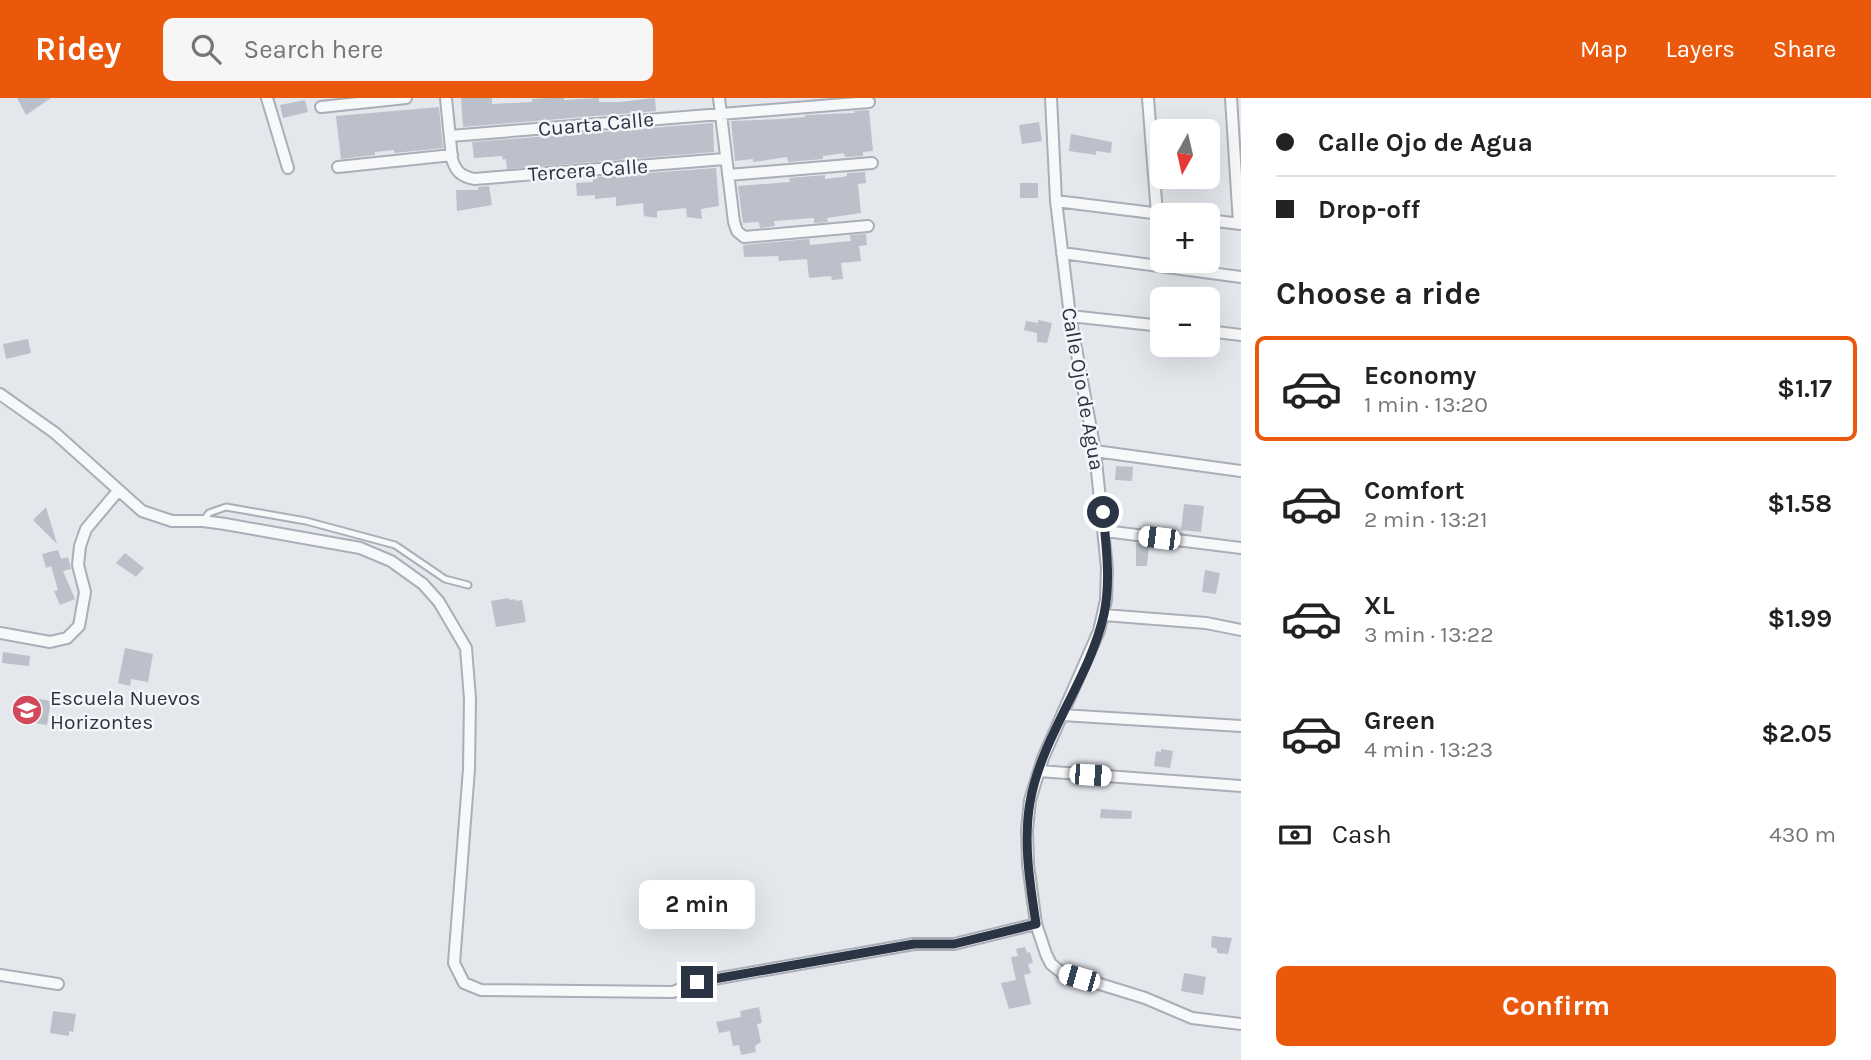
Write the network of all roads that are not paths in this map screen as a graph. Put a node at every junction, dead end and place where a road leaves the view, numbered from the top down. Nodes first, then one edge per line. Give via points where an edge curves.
1 (267, 98) edge
2 (407, 98) edge
3 (446, 98) edge
4 (719, 98) edge
5 (1051, 98) edge
6 (1148, 98) edge
7 (1231, 98) edge
8 (869, 102) dead end
9 (321, 107) dead end
10 (721, 113) junction
11 (450, 136) junction
12 (452, 155) junction
13 (725, 159) junction
14 (872, 163) dead end
15 (338, 167) dead end
16 (288, 168) dead end
17 (728, 175) junction
18 (1056, 201) junction
19 (1156, 203) edge
20 (1150, 213) edge
21 (1220, 222) edge
22 (1240, 224) edge
23 (868, 226) dead end
24 (1062, 253) junction
25 (1241, 277) edge
26 (1070, 316) junction
27 (1150, 325) edge
28 (1220, 332) edge
29 (1241, 335) edge
30 (0, 394) edge
31 (1095, 451) junction
32 (1241, 471) edge
33 (118, 491) junction
34 (203, 521) junction
35 (1105, 531) junction
36 (1241, 548) edge
37 (468, 585) dead end
38 (1104, 615) junction
39 (1241, 630) edge
40 (0, 633) edge
41 (1062, 715) junction
42 (1241, 726) edge
43 (1039, 771) junction
44 (1241, 786) edge
45 (1036, 924) junction
46 (0, 975) edge
47 (58, 984) dead end
48 (1241, 1024) edge

1 - 16 street
2 - 9 street
3 - 11 street
4 - 10 street
5 - 18 street, Calle Ojo de Agua
6 - 19 street
7 - 22 street
8 - 10 street, Cuarta Calle
10 - 11 street, Cuarta Calle
10 - 13 street
11 - 12 street
12 - 13 street, Tercera Calle via 455,169 474,179
12 - 15 street
13 - 17 street
14 - 17 street
17 - 23 street via 734,222 744,237
18 - 20 street
18 - 24 street, Calle Ojo de Agua
21 - 22 street
24 - 25 street
24 - 26 street, Calle Ojo de Agua
26 - 27 street
26 - 31 street, Calle Ojo de Agua
28 - 29 street
30 - 33 street via 55,433
31 - 32 street
31 - 35 street, Calle Ojo de Agua
33 - 34 street via 157,518
33 - 40 street via 86,529 80,546 78,565 85,592 79,626 67,638 50,642
34 - 37 lane via 209,513 226,507 306,520 395,545 445,579
34 - 45 street via 360,548 391,561 424,584 466,648 469,769 454,963 464,983 481,990 673,992 710,979 914,944 954,944
35 - 36 street
35 - 38 street, Calle Ojo de Agua
38 - 39 street
38 - 41 street, Calle Ojo de Agua
41 - 42 street
41 - 43 street, Calle Ojo de Agua
43 - 44 street
43 - 45 street, Calle Ojo de Agua via 1027,830
45 - 48 street, Calle Ojo de Agua via 1051,964 1060,972 1192,1018
46 - 47 street

